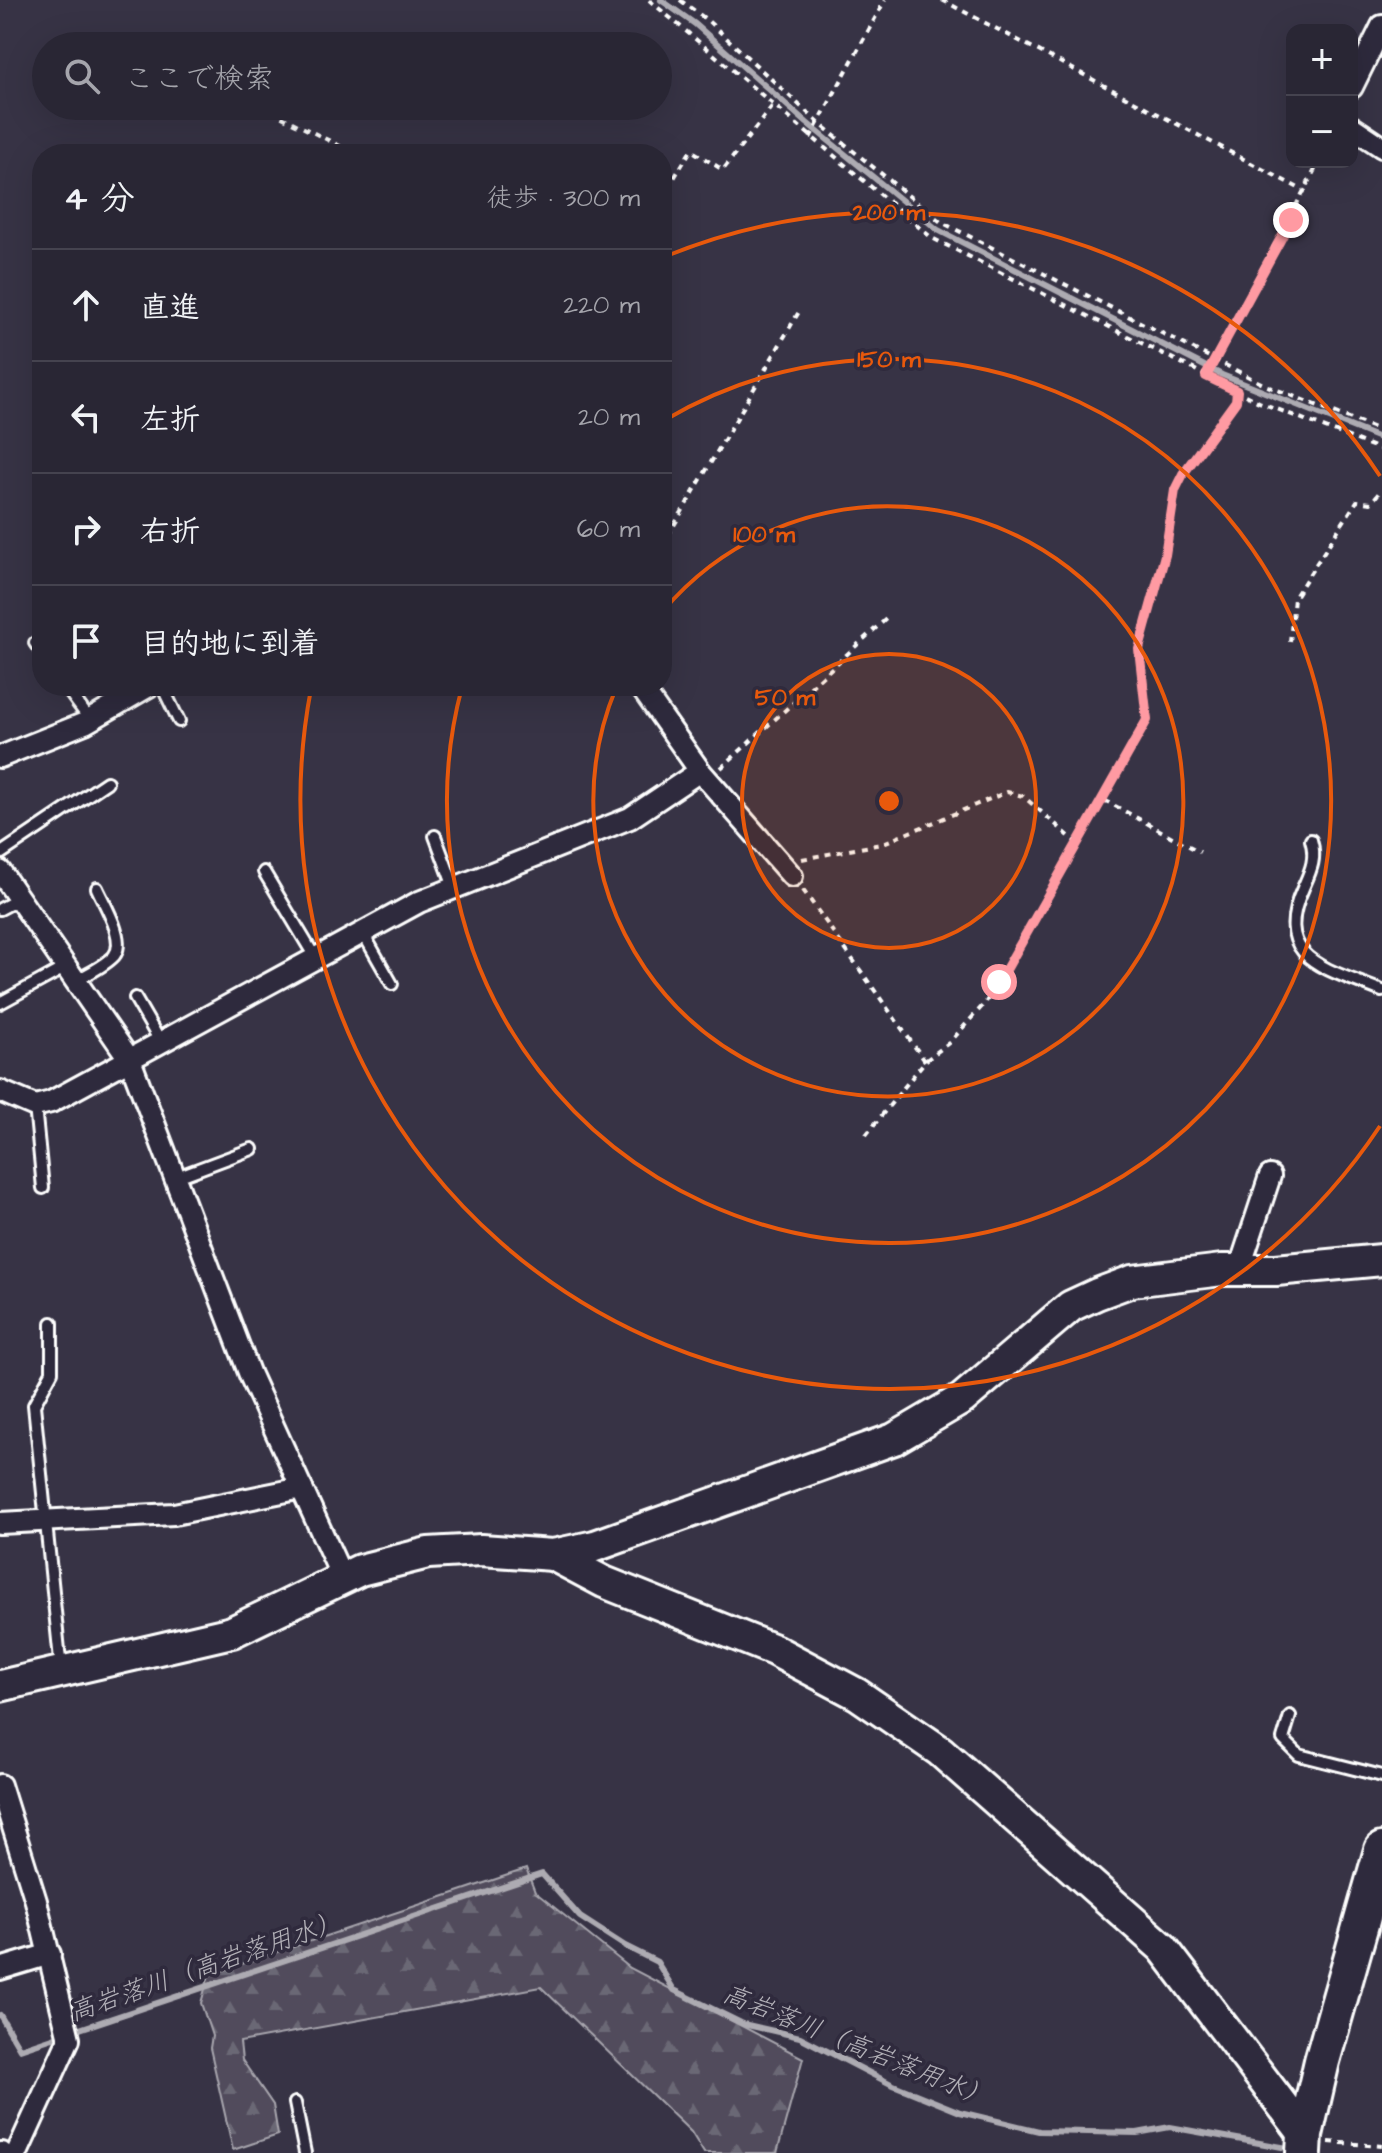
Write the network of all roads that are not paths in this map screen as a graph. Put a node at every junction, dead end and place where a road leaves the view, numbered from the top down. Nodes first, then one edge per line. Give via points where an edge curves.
1 (1382, 26) edge
2 (1358, 75) edge
3 (1358, 131) edge
4 (1382, 147) edge
5 (72, 696) edge
6 (132, 696) edge
7 (167, 696) edge
8 (647, 696) edge
9 (90, 720) junction
10 (179, 721) dead end
11 (0, 757) edge
12 (704, 775) junction
13 (107, 782) dead end
14 (435, 836) dead end
15 (1311, 840) dead end
16 (0, 854) edge
17 (787, 870) road end
18 (0, 871) edge
19 (264, 872) dead end
20 (454, 887) junction
21 (97, 888) dead end
22 (19, 899) junction
23 (0, 909) edge
24 (363, 933) junction
25 (316, 959) junction
26 (71, 974) junction
27 (392, 984) dead end
28 (1382, 991) edge
29 (135, 998) dead end
30 (0, 1003) edge
31 (161, 1043) junction
32 (130, 1060) junction
33 (0, 1091) edge
34 (35, 1106) junction
35 (252, 1149) dead end
36 (1270, 1176) dead end
37 (177, 1177) junction
38 (43, 1188) dead end
39 (1382, 1260) edge
40 (1239, 1270) junction
41 (52, 1323) dead end
42 (302, 1488) junction
43 (44, 1521) junction
44 (0, 1523) edge
45 (553, 1555) junction
46 (342, 1577) junction
47 (62, 1672) junction
48 (0, 1686) edge
49 (1290, 1716) dead end
50 (1382, 1776) edge
51 (0, 1785) edge
52 (1382, 1850) edge
53 (50, 1954) junction
54 (0, 1969) edge
55 (295, 2103) dead end
56 (1304, 2144) edge
57 (17, 2153) edge
58 (305, 2153) edge

1 - 2 street
3 - 4 street
5 - 9 lane
6 - 9 street
7 - 10 lane
8 - 12 street
9 - 11 street
12 - 17 street
12 - 20 street via 630,818
13 - 16 lane
14 - 20 lane
15 - 28 lane via 1313,865 1291,928 1295,945 1320,964
18 - 22 street
19 - 25 lane
20 - 24 street
21 - 26 lane via 118,946 114,955
22 - 23 lane
22 - 26 street
24 - 25 street
24 - 27 lane
25 - 31 street
26 - 30 lane
26 - 32 street
29 - 31 lane
31 - 32 street
32 - 34 street
32 - 37 street
33 - 34 street
34 - 38 lane
35 - 37 lane
36 - 40 street
37 - 42 street via 250,1375
39 - 40 street
40 - 45 street via 1132,1281 1097,1294 1071,1306 962,1399 894,1439 595,1546
41 - 43 lane via 52,1372 34,1405
42 - 43 street via 174,1514
42 - 46 street
43 - 44 street
43 - 47 lane
45 - 46 street via 428,1553
45 - 56 street via 604,1582 774,1650 857,1694 940,1751 1163,1948
46 - 47 street via 232,1632
47 - 48 street
49 - 50 lane via 1283,1739 1299,1755
51 - 53 street
52 - 56 main road
53 - 54 street
53 - 57 street via 69,2039
55 - 58 lane

